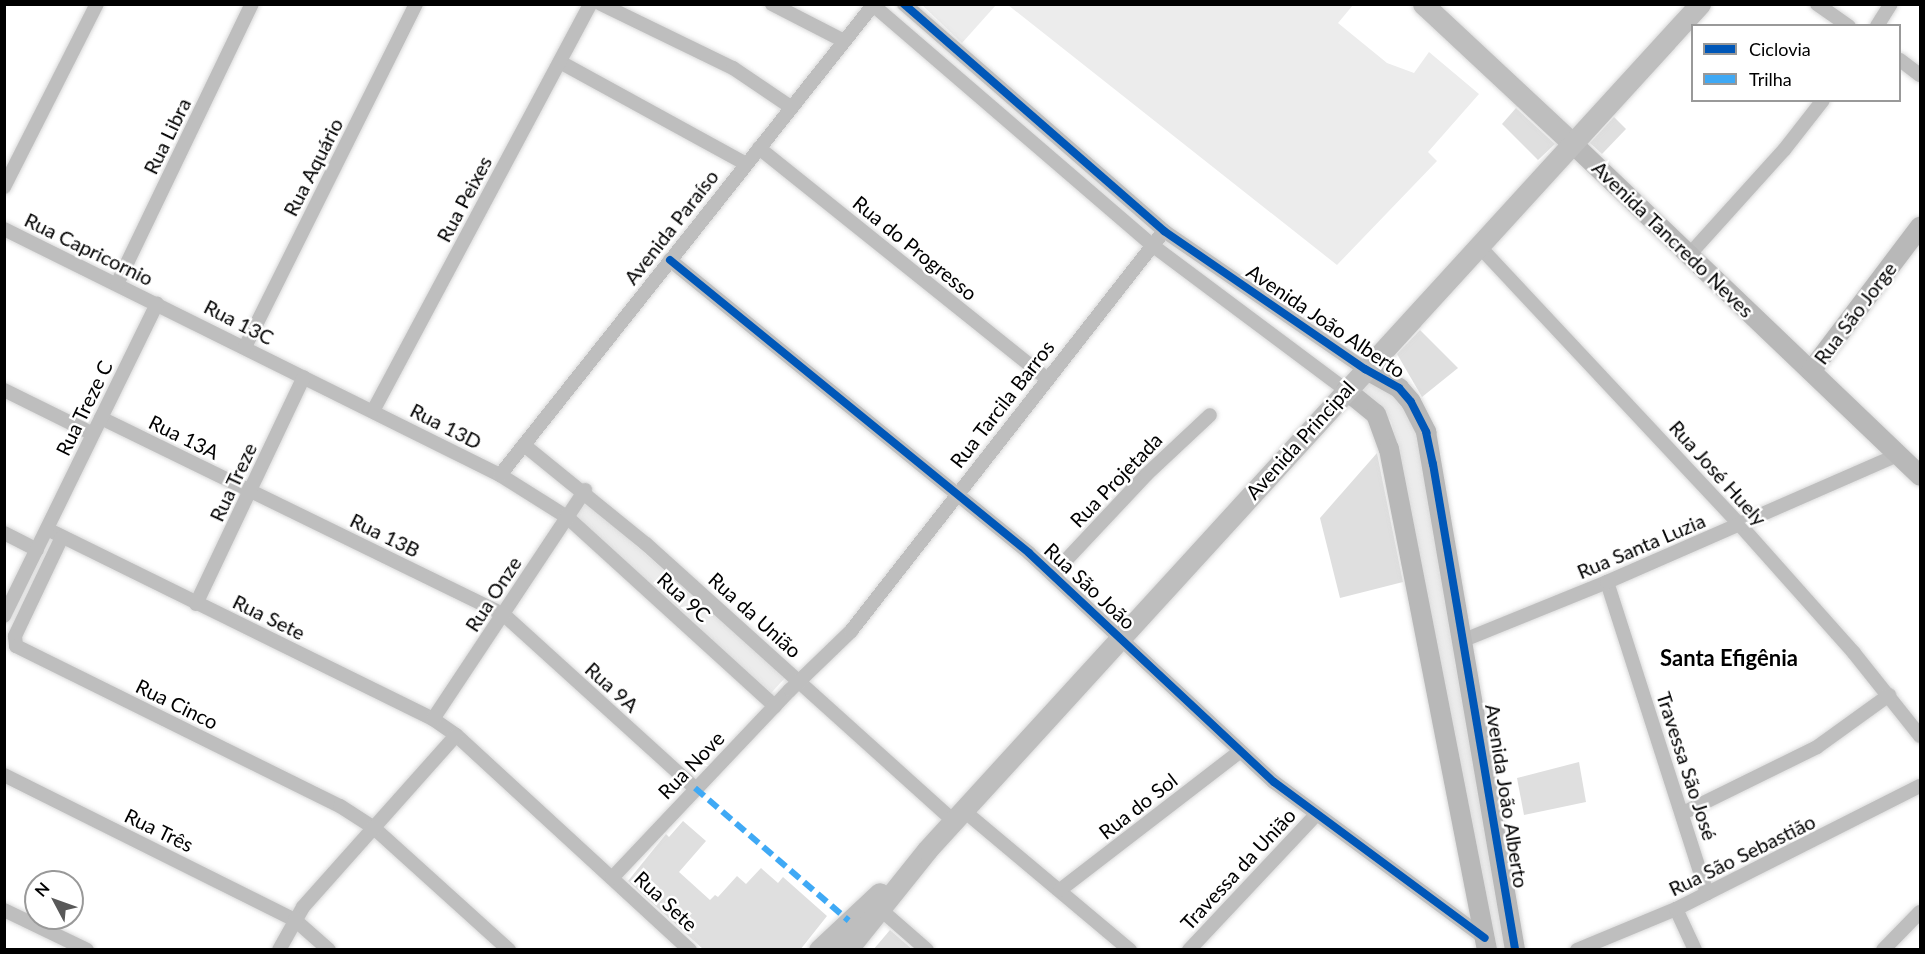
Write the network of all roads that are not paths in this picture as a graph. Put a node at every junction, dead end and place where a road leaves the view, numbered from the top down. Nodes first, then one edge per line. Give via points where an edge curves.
1 (97, 4) edge
2 (252, 4) edge
3 (416, 4) edge
4 (590, 4) edge
5 (601, 4) edge
6 (772, 4) edge
7 (904, 4) edge
8 (1423, 4) edge
9 (1700, 4) edge
10 (1817, 4) edge
11 (1891, 4) edge
12 (874, 5) edge
13 (1846, 24) edge
14 (1878, 24) edge
15 (844, 41) junction
16 (1901, 61) edge
17 (560, 62) junction
18 (1920, 75) edge
19 (1820, 102) edge
20 (792, 108) junction
21 (1571, 142) junction
22 (759, 148) junction
23 (746, 164) junction
24 (4, 188) edge
25 (1920, 227) edge
26 (4, 229) edge
27 (1164, 231) junction
28 (1152, 245) junction
29 (1478, 245) junction
30 (1689, 255) junction
31 (670, 260) junction
32 (117, 284) junction
33 (157, 303) junction
34 (245, 347) junction
35 (1365, 369) junction
36 (1810, 371) junction
37 (304, 377) junction
38 (1046, 378) junction
39 (4, 390) edge
40 (1346, 390) junction
41 (373, 411) junction
42 (1210, 415) dead end
43 (101, 418) junction
44 (93, 434) junction
45 (524, 446) junction
46 (1898, 455) junction
47 (500, 475) junction
48 (1920, 476) edge
49 (250, 490) junction
50 (585, 490) junction
51 (957, 492) junction
52 (567, 517) junction
53 (1740, 525) junction
54 (47, 529) junction
55 (4, 534) edge
56 (62, 537) junction
57 (37, 550) junction
58 (1053, 574) junction
59 (1607, 582) junction
60 (196, 603) junction
61 (503, 614) junction
62 (4, 616) edge
63 (1121, 637) junction
64 (1464, 640) junction
65 (801, 683) junction
66 (1889, 695) junction
67 (776, 706) junction
68 (433, 720) junction
69 (456, 735) junction
70 (1920, 736) edge
71 (1239, 752) junction
72 (4, 776) edge
73 (1920, 786) edge
74 (695, 788) junction
75 (1683, 813) junction
76 (958, 816) junction
77 (1315, 816) junction
78 (374, 828) junction
79 (927, 850) junction
80 (612, 878) junction
81 (1060, 890) junction
82 (1707, 893) junction
83 (880, 909) junction
84 (1676, 909) junction
85 (4, 910) edge
86 (1920, 912) edge
87 (295, 920) junction
88 (1486, 944) edge
89 (87, 950) edge
90 (279, 950) edge
91 (329, 950) edge
92 (509, 950) edge
93 (690, 950) edge
94 (819, 950) edge
95 (847, 950) edge
96 (927, 950) edge
97 (1130, 950) edge
98 (1189, 950) edge
99 (1515, 950) edge
100 (1577, 950) edge
101 (1695, 950) edge
102 (1883, 950) edge

1 - 24 street
2 - 32 street, Rua Libra
3 - 34 street, Rua Aquário
4 - 17 street, Rua Peixes
5 - 20 street via 733,68
6 - 15 street
7 - 27 street, Avenida João Alberto
8 - 21 main road, Avenida Tancredo Neves
9 - 21 main road, Avenida Principal
10 - 13 street
11 - 14 street
12 - 15 street, Avenida Paraíso
12 - 28 street, Avenida João Alberto
15 - 20 street, Avenida Paraíso
16 - 18 street
17 - 23 street
17 - 41 street, Rua Peixes
19 - 30 street via 1784,150
20 - 22 street, Avenida Paraíso
21 - 29 main road, Avenida Principal
21 - 30 street, Avenida Tancredo Neves
22 - 23 street, Avenida Paraíso
22 - 38 street, Rua do Progresso
23 - 31 street, Avenida Paraíso
25 - 36 street, Rua São Jorge
26 - 32 street, Rua Capricornio
27 - 28 street, Rua Tarcila Barros
27 - 35 street, Avenida João Alberto
28 - 38 street, Rua Tarcila Barros
28 - 40 street, Avenida João Alberto
29 - 35 main road, Avenida Principal
29 - 53 street, Rua José Huely
30 - 36 street, Avenida Tancredo Neves
31 - 45 street, Avenida Paraíso
31 - 51 street, Rua São João
32 - 33 street, Rua Capricornio
33 - 34 street, Rua 13C
33 - 43 street, Rua Treze C
34 - 37 street, Rua 13C
35 - 40 main road, Avenida Principal
35 - 64 street, Avenida João Alberto via 1399,388 1426,432
36 - 46 street, Avenida Tancredo Neves
37 - 41 street, Rua 13D
37 - 49 street, Rua Treze
38 - 51 street, Rua Tarcila Barros
39 - 44 street
40 - 63 main road, Avenida Principal
40 - 88 street, Avenida João Alberto via 1376,414 1389,449
41 - 47 street, Rua 13D
42 - 58 street, Rua Projetada via 1147,474
43 - 44 street, Rua Treze C
43 - 49 street, Rua 13A
44 - 54 street, Rua Treze C
45 - 47 street, Avenida Paraíso
45 - 50 street, Rua da União
46 - 48 street, Avenida Tancredo Neves
46 - 53 street, Rua Santa Luzia
47 - 52 street, Rua 13D
49 - 60 street, Rua Treze
49 - 61 street, Rua 13B
50 - 52 street, Rua Onze
50 - 65 street, Rua da União
51 - 58 street, Rua São João
51 - 65 street, Rua Tarcila Barros via 851,631
52 - 61 street, Rua Onze
52 - 67 street, Rua 9C
53 - 59 street, Rua Santa Luzia
53 - 66 street, Rua José Huely
54 - 56 street, Rua Sete
54 - 57 street, Rua Treze C
55 - 57 street
56 - 60 street, Rua Sete
56 - 78 street, Rua Cinco via 15,636 16,646 340,806
57 - 62 street, Rua Treze C
58 - 63 street, Rua São João
59 - 64 street, Rua Santa Luzia
59 - 75 street, Travessa São José
60 - 68 street, Rua Sete
61 - 68 street, Rua Onze
61 - 74 street, Rua 9A
63 - 71 street, Rua São João
63 - 76 main road, Avenida Principal
64 - 99 street, Avenida João Alberto
65 - 67 street, Rua Nove
65 - 76 street, Rua da União
66 - 70 street, Rua José Huely
66 - 75 street via 1817,747
67 - 74 street, Rua Nove
68 - 69 street, Rua Sete
69 - 78 street
69 - 80 street, Rua Sete
71 - 77 street, Rua São João
71 - 81 street, Rua do Sol
72 - 87 street, Rua Três
73 - 82 street, Rua São Sebastião
74 - 80 street, Rua Nove
75 - 82 street, Travessa São José
76 - 79 main road, Avenida Principal
76 - 81 street, Rua da União
77 - 88 street, Rua São João
77 - 98 street, Travessa da União
78 - 87 street
78 - 92 street, Rua Cinco
79 - 83 main road, Avenida Principal
79 - 94 main road, Avenida Principal
80 - 93 street, Rua Sete
81 - 97 street, Rua da União
82 - 84 street, Rua São Sebastião
83 - 95 main road, Avenida Principal
83 - 96 street
84 - 100 street, Rua São Sebastião
84 - 101 street
85 - 89 street
86 - 102 street
87 - 90 street
87 - 91 street, Rua Três

